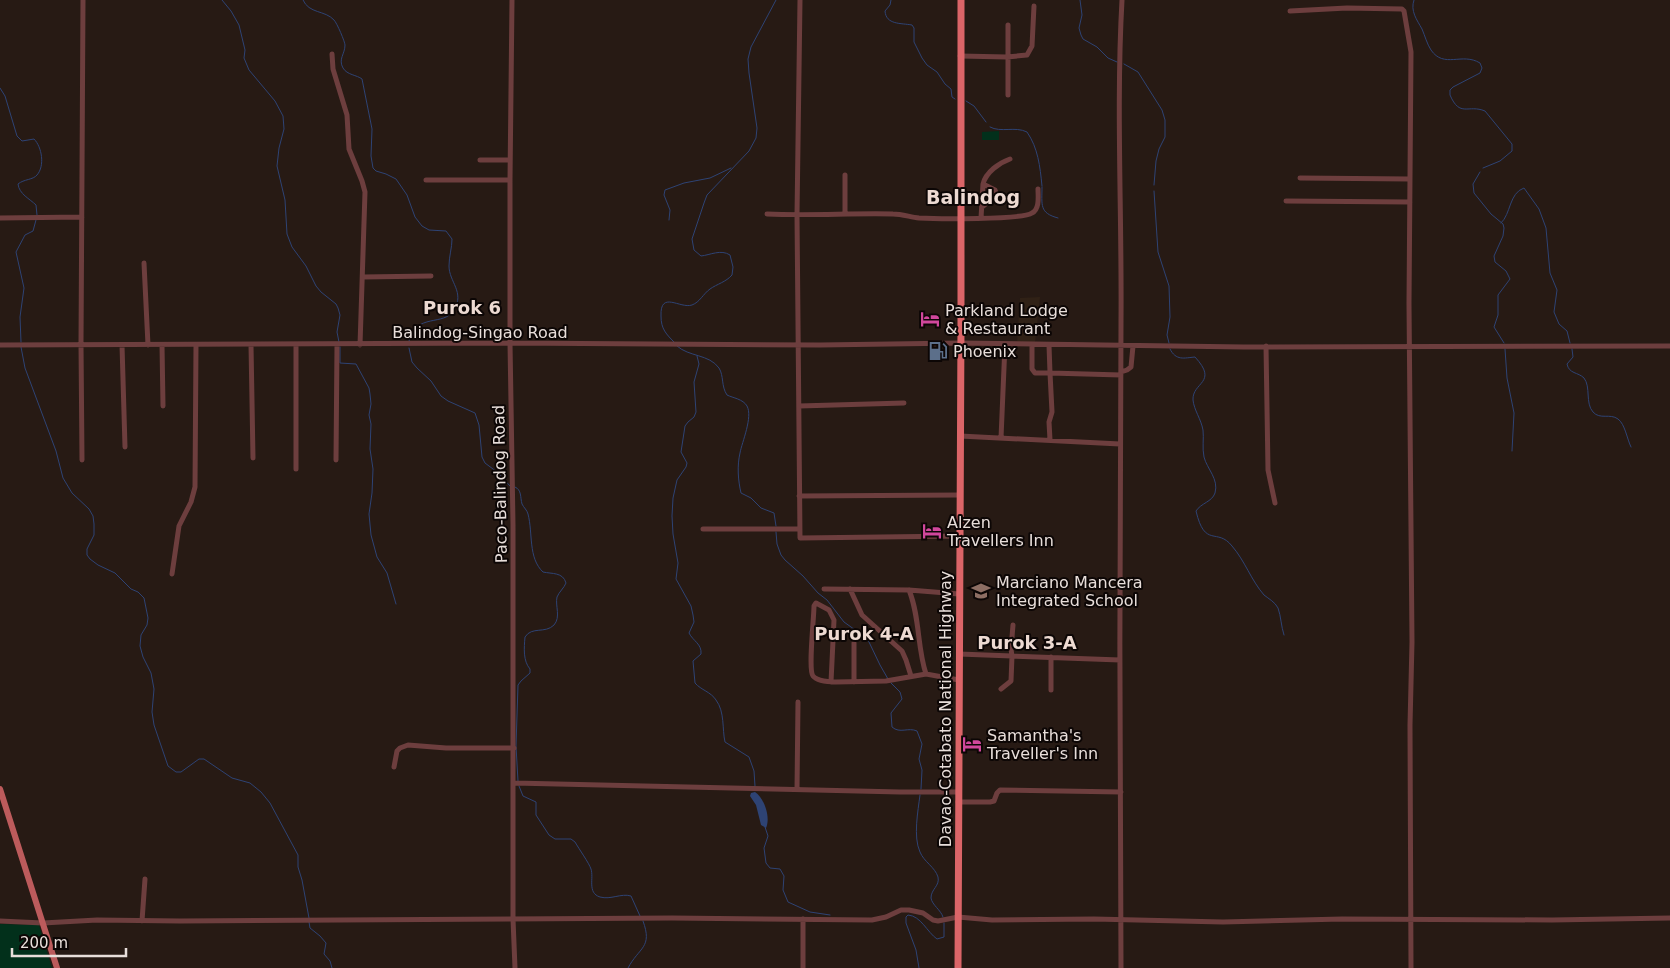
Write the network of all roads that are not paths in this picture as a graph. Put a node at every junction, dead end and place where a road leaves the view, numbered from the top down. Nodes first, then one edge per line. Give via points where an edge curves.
1 (83, 0) edge
2 (512, 0) edge
3 (800, 0) edge
4 (961, 0) edge
5 (1122, 0) edge
6 (1034, 6) dead end
7 (1290, 11) dead end
8 (1008, 25) dead end
9 (332, 54) dead end
10 (960, 56) junction
11 (1007, 57) junction
12 (1008, 95) dead end
13 (480, 160) dead end
14 (510, 160) junction
15 (1010, 160) dead end
16 (845, 175) dead end
17 (1300, 178) dead end
18 (1409, 178) junction
19 (426, 180) dead end
20 (510, 180) junction
21 (982, 184) junction
22 (1038, 189) dead end
23 (1286, 201) dead end
24 (1410, 202) junction
25 (982, 207) junction
26 (767, 214) dead end
27 (845, 214) junction
28 (797, 215) junction
29 (82, 217) junction
30 (960, 217) junction
31 (0, 218) edge
32 (981, 218) junction
33 (144, 263) dead end
34 (430, 276) dead end
35 (363, 277) junction
36 (510, 343) junction
37 (960, 343) junction
38 (80, 344) junction
39 (1005, 344) junction
40 (122, 345) junction
41 (148, 345) junction
42 (162, 345) junction
43 (196, 345) junction
44 (251, 345) junction
45 (296, 345) junction
46 (337, 345) junction
47 (360, 345) junction
48 (798, 345) junction
49 (1032, 345) junction
50 (1049, 345) junction
51 (1120, 345) junction
52 (1409, 345) junction
53 (0, 346) edge
54 (1133, 346) junction
55 (1266, 346) junction
56 (1670, 346) edge
57 (1050, 373) junction
58 (1121, 373) junction
59 (904, 403) dead end
60 (163, 406) dead end
61 (799, 406) junction
62 (960, 436) junction
63 (1001, 438) junction
64 (1050, 440) junction
65 (1120, 444) junction
66 (125, 447) dead end
67 (252, 458) dead end
68 (82, 460) dead end
69 (336, 460) dead end
70 (296, 469) dead end
71 (960, 495) junction
72 (799, 496) junction
73 (1275, 504) dead end
74 (703, 529) dead end
75 (800, 529) junction
76 (960, 536) junction
77 (172, 574) dead end
78 (850, 589) junction
79 (824, 590) dead end
80 (909, 590) junction
81 (959, 594) junction
82 (1013, 625) dead end
83 (854, 643) dead end
84 (959, 654) junction
85 (1012, 656) junction
86 (1051, 657) junction
87 (1120, 660) junction
88 (926, 674) junction
89 (911, 676) junction
90 (959, 680) junction
91 (830, 682) junction
92 (854, 682) junction
93 (1001, 689) dead end
94 (1051, 690) dead end
95 (798, 702) dead end
96 (514, 748) junction
97 (394, 767) dead end
98 (514, 783) junction
99 (0, 789) edge
100 (797, 790) junction
101 (958, 792) junction
102 (1121, 792) junction
103 (958, 802) junction
104 (145, 880) dead end
105 (958, 917) junction
106 (1410, 918) junction
107 (1670, 918) edge
108 (513, 919) junction
109 (803, 919) junction
110 (1121, 920) junction
111 (0, 921) edge
112 (142, 921) junction
113 (43, 923) junction
114 (57, 968) edge
115 (515, 968) edge
116 (803, 968) edge
117 (958, 968) edge
118 (1121, 968) edge
119 (1411, 968) edge

1 - 29 street
2 - 14 street, Paco-Balindog Road
3 - 28 street
4 - 10 highway, Davao-Cotabato National Highway
5 - 51 street
6 - 11 street via 1031,50 1024,56
7 - 18 street via 1355,7 1403,10 1411,52
8 - 11 street
9 - 35 street via 347,115 351,157 364,192
10 - 11 street
10 - 30 highway, Davao-Cotabato National Highway
11 - 12 street
13 - 14 street
14 - 20 street, Paco-Balindog Road
15 - 21 street via 998,164
16 - 27 street
17 - 18 street
18 - 24 street
19 - 20 street
20 - 36 street, Paco-Balindog Road
21 - 25 street
21 - 25 street via 996,193
22 - 32 street via 1038,204 1032,214
23 - 24 street
24 - 52 street
25 - 32 street
26 - 28 street
27 - 28 street
27 - 30 street
28 - 48 street
29 - 31 street
29 - 38 street
30 - 32 street
30 - 37 highway, Davao-Cotabato National Highway
33 - 41 street
34 - 35 street
35 - 47 street
36 - 47 street, Balindog-Singao Road
36 - 48 street, Balindog-Singao Road
36 - 96 street, Paco-Balindog Road
37 - 39 street, Balindog-Singao Road
37 - 48 street, Balindog-Singao Road
37 - 62 highway, Davao-Cotabato National Highway
38 - 40 street, Balindog-Singao Road
38 - 53 street, Balindog-Singao Road
38 - 68 street
39 - 49 street, Balindog-Singao Road
39 - 63 street
40 - 41 street, Balindog-Singao Road
40 - 66 street
41 - 42 street, Balindog-Singao Road
42 - 43 street, Balindog-Singao Road
42 - 60 street
43 - 44 street, Balindog-Singao Road
43 - 77 street via 195,487 179,526
44 - 45 street, Balindog-Singao Road
44 - 67 street
45 - 46 street, Balindog-Singao Road
45 - 70 street
46 - 47 street, Balindog-Singao Road
46 - 69 street
48 - 61 street
49 - 50 street, Balindog-Singao Road
49 - 57 street via 1033,372
50 - 51 street, Balindog-Singao Road
50 - 57 street
51 - 54 street, Balindog-Singao Road
51 - 58 street
52 - 55 street, Balindog-Singao Road
52 - 56 street, Balindog-Singao Road
52 - 106 street
54 - 55 street, Balindog-Singao Road
54 - 58 street via 1131,367
55 - 73 street via 1268,470
57 - 58 street
57 - 64 street
58 - 65 street
59 - 61 street
61 - 72 street
62 - 63 street
62 - 71 highway, Davao-Cotabato National Highway
63 - 64 street
64 - 65 street
65 - 87 street
71 - 72 street
71 - 76 highway, Davao-Cotabato National Highway
72 - 75 street
74 - 75 street
75 - 76 street via 800,538
76 - 81 highway, Davao-Cotabato National Highway
78 - 79 street
78 - 80 street
78 - 89 street via 862,615 902,651
80 - 81 street
80 - 88 street
81 - 84 highway, Davao-Cotabato National Highway
82 - 85 street
83 - 92 street
84 - 85 street
84 - 90 highway, Davao-Cotabato National Highway
85 - 86 street
85 - 93 street via 1011,681
86 - 87 street
86 - 94 street
87 - 102 street
88 - 89 street
88 - 90 street
89 - 92 street via 890,681
90 - 101 highway, Davao-Cotabato National Highway
91 - 91 street via 834,620 826,608 816,603 812,673 815,678
91 - 92 street
95 - 100 street
96 - 97 street via 408,745 397,751
96 - 98 street, Paco-Balindog Road
98 - 100 street
98 - 108 street, Paco-Balindog Road
99 - 113 main road
100 - 101 street
101 - 103 highway, Davao-Cotabato National Highway
102 - 103 street via 1000,790 992,801
102 - 110 street
103 - 105 highway, Davao-Cotabato National Highway
104 - 112 street
105 - 109 street via 936,921 923,913 904,910 872,920
105 - 110 street
105 - 117 highway, Davao-Cotabato National Highway
106 - 107 street
106 - 110 street via 1223,922
106 - 119 street
108 - 109 street
108 - 112 street
108 - 115 street, Paco-Balindog Road
109 - 116 street
110 - 118 street
111 - 113 street
112 - 113 street
113 - 114 main road

